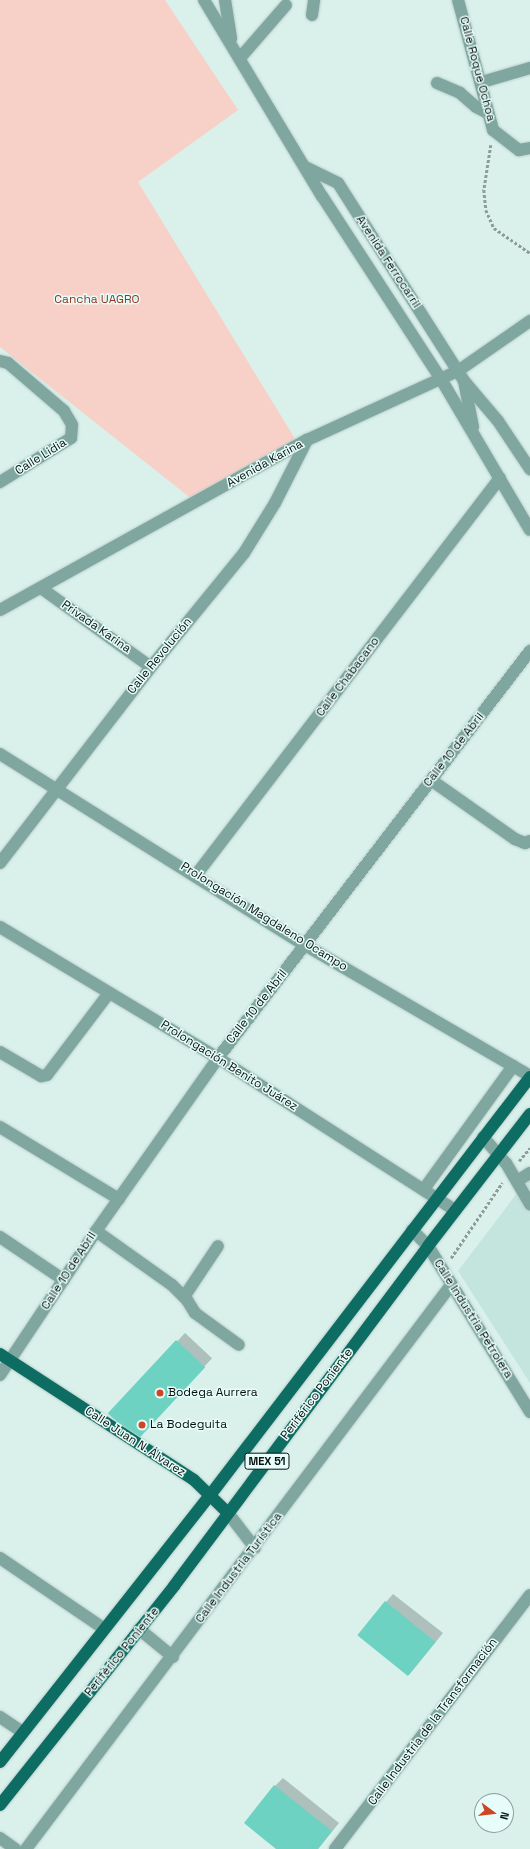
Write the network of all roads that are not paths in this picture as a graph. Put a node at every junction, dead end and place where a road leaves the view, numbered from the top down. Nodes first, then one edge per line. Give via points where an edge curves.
1 (204, 0) edge
2 (225, 0) edge
3 (314, 0) edge
4 (458, 0) edge
5 (286, 6) dead end
6 (312, 15) dead end
7 (232, 44) junction
8 (240, 58) junction
9 (530, 68) edge
10 (482, 82) junction
11 (437, 83) dead end
12 (488, 112) junction
13 (525, 149) edge
14 (305, 167) junction
15 (530, 321) edge
16 (0, 361) edge
17 (461, 376) junction
18 (441, 379) junction
19 (474, 436) junction
20 (307, 440) junction
21 (530, 469) edge
22 (500, 478) junction
23 (0, 482) edge
24 (530, 530) edge
25 (41, 588) junction
26 (0, 610) edge
27 (530, 652) edge
28 (151, 667) junction
29 (0, 754) edge
30 (431, 780) junction
31 (56, 787) junction
32 (530, 841) edge
33 (0, 864) edge
34 (196, 875) junction
35 (0, 927) edge
36 (305, 945) junction
37 (109, 993) junction
38 (0, 1052) edge
39 (218, 1058) junction
40 (513, 1066) junction
41 (530, 1077) edge
42 (530, 1114) edge
43 (0, 1126) edge
44 (483, 1137) junction
45 (500, 1153) junction
46 (530, 1173) edge
47 (517, 1181) junction
48 (424, 1189) junction
49 (437, 1197) junction
50 (119, 1199) junction
51 (530, 1204) edge
52 (455, 1210) junction
53 (412, 1230) junction
54 (96, 1231) junction
55 (0, 1237) edge
56 (218, 1246) dead end
57 (428, 1246) junction
58 (64, 1280) junction
59 (451, 1285) junction
60 (184, 1297) junction
61 (239, 1345) dead end
62 (5, 1357) edge
63 (0, 1375) edge
64 (530, 1412) edge
65 (211, 1494) junction
66 (228, 1513) junction
67 (255, 1548) junction
68 (0, 1558) edge
69 (530, 1595) edge
70 (103, 1628) junction
71 (139, 1629) junction
72 (172, 1657) junction
73 (0, 1717) edge
74 (22, 1732) junction
75 (0, 1762) edge
76 (0, 1805) edge
77 (0, 1838) edge
78 (15, 1849) edge
79 (26, 1849) edge
80 (335, 1849) edge

1 - 7 street
2 - 7 street
3 - 6 street
4 - 10 street, Calle Roque Ochoa
5 - 8 street
7 - 8 street
8 - 14 street
9 - 10 street
10 - 12 street, Calle Roque Ochoa
11 - 12 street via 460,93 476,107
12 - 13 street, Calle Roque Ochoa via 493,130
14 - 17 street, Avenida Ferrocarril via 338,183
14 - 18 street
15 - 17 street, Avenida Karina
16 - 23 street, Calle Lidia via 8,363 64,411 72,426 71,438
17 - 18 street, Avenida Karina
17 - 19 street
17 - 21 street, Avenida Ferrocarril via 498,421
18 - 19 street
18 - 20 street, Avenida Karina
19 - 22 street
20 - 25 street, Avenida Karina
20 - 28 street, Calle Revolución via 275,503 244,553
22 - 24 street
22 - 34 street, Calle Chabacano
25 - 26 street, Avenida Karina
25 - 28 street, Privada Karina
27 - 30 street, Calle 10 de Abril
28 - 31 street, Calle Revolución
29 - 31 street, Prolongación Magdaleno Ocampo
30 - 32 street via 515,839 525,843
30 - 36 street, Calle 10 de Abril
31 - 33 street, Calle Revolución
31 - 34 street, Prolongación Magdaleno Ocampo
34 - 36 street, Prolongación Magdaleno Ocampo
35 - 37 street, Prolongación Benito Juárez
36 - 39 street, Calle 10 de Abril
36 - 40 street, Prolongación Magdaleno Ocampo
37 - 38 street via 47,1075 41,1076
37 - 39 street, Prolongación Benito Juárez
39 - 48 street, Prolongación Benito Juárez
39 - 50 street, Calle 10 de Abril
40 - 41 street, Prolongación Magdaleno Ocampo
40 - 48 street
41 - 44 main road, Periférico Poniente / MEX 51
42 - 45 main road, Periférico Poniente / MEX 51
43 - 50 street
44 - 45 street
44 - 49 main road, Periférico Poniente / MEX 51
45 - 47 street
45 - 52 main road, Periférico Poniente / MEX 51
46 - 47 street
47 - 51 street
48 - 49 street, Prolongación Benito Juárez
49 - 52 street, Prolongación Benito Juárez
49 - 53 main road, Periférico Poniente / MEX 51
50 - 54 street, Calle 10 de Abril
52 - 57 main road, Periférico Poniente / MEX 51
53 - 57 street, Calle Industria Petrolera
53 - 65 main road, Periférico Poniente / MEX 51
54 - 58 street, Calle 10 de Abril
54 - 60 street
55 - 58 street
56 - 60 street
57 - 59 street, Calle Industria Petrolera
57 - 66 main road, Periférico Poniente / MEX 51
58 - 62 street, Calle 10 de Abril
59 - 64 street, Calle Industria Petrolera
59 - 67 street, Calle Industria Turística
60 - 61 street via 195,1313
62 - 63 street, Calle 10 de Abril
62 - 65 main road, Calle Juan N. Álvarez via 194,1480
65 - 66 main road, Calle Juan N. Álvarez
65 - 70 main road, Periférico Poniente / MEX 51
66 - 67 street, Calle Juan N. Álvarez
66 - 71 main road, Periférico Poniente / MEX 51
67 - 72 street, Calle Industria Turística
68 - 70 street
69 - 80 street, Calle Industria de la Transformación
70 - 74 main road, Periférico Poniente / MEX 51
71 - 72 street
71 - 76 main road, Periférico Poniente / MEX 51
72 - 79 street, Calle Industria Turística
73 - 74 street
74 - 75 main road, Periférico Poniente / MEX 51
77 - 78 street

